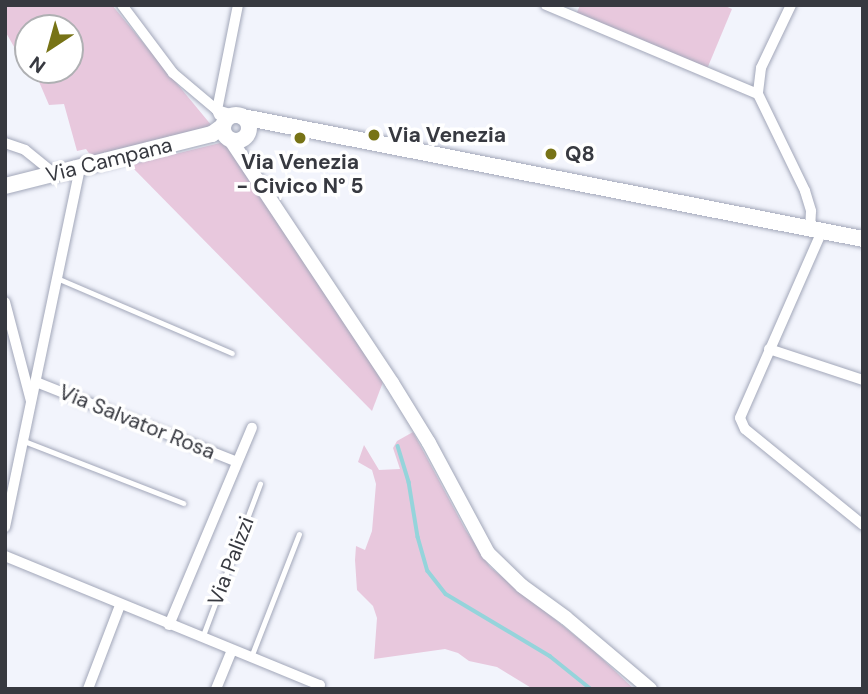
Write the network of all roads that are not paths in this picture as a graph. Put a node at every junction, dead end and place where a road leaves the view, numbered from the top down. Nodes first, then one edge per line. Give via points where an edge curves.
1 (122, 5) edge
2 (238, 5) edge
3 (547, 5) edge
4 (791, 5) edge
5 (758, 94) junction
6 (230, 128) junction
7 (5, 143) edge
8 (84, 166) junction
9 (55, 174) junction
10 (5, 186) edge
11 (816, 230) junction
12 (863, 239) edge
13 (59, 279) junction
14 (5, 302) edge
15 (769, 349) junction
16 (232, 353) dead end
17 (863, 380) edge
18 (36, 382) junction
19 (32, 404) junction
20 (252, 428) dead end
21 (24, 441) junction
22 (237, 462) junction
23 (260, 484) dead end
24 (183, 503) dead end
25 (863, 525) edge
26 (5, 527) edge
27 (299, 534) dead end
28 (5, 556) edge
29 (120, 605) junction
30 (169, 625) junction
31 (202, 638) junction
32 (232, 650) junction
33 (251, 657) junction
34 (319, 687) edge
35 (88, 689) edge
36 (216, 689) edge
37 (650, 689) edge

1 - 6 street via 173,73
2 - 6 street
3 - 5 street
4 - 5 street via 761,68
5 - 11 street via 804,191
6 - 8 main road, Via Campana
6 - 11 main road, Via Campana via 271,122
6 - 37 street via 243,156 423,433 488,552 522,586
7 - 9 street via 25,150
8 - 9 main road, Via Campana
8 - 13 street, Via Salvator Rosa
9 - 10 main road, Via Campana
11 - 12 main road
11 - 15 street
13 - 16 lane
13 - 18 street, Via Salvator Rosa
14 - 19 street
15 - 17 street
15 - 25 street via 741,411 745,429
18 - 19 street, Via Salvator Rosa
18 - 22 street, Via Salvator Rosa
19 - 21 street, Via Salvator Rosa
20 - 22 street, Via Salvator Rosa
21 - 24 lane
21 - 26 street, Via Salvator Rosa
22 - 30 street, Via Salvator Rosa
23 - 31 lane, Via Palizzi
27 - 33 lane
28 - 29 street
29 - 30 street
29 - 35 street
30 - 31 street
31 - 32 street
32 - 33 street
32 - 36 street
33 - 34 street

